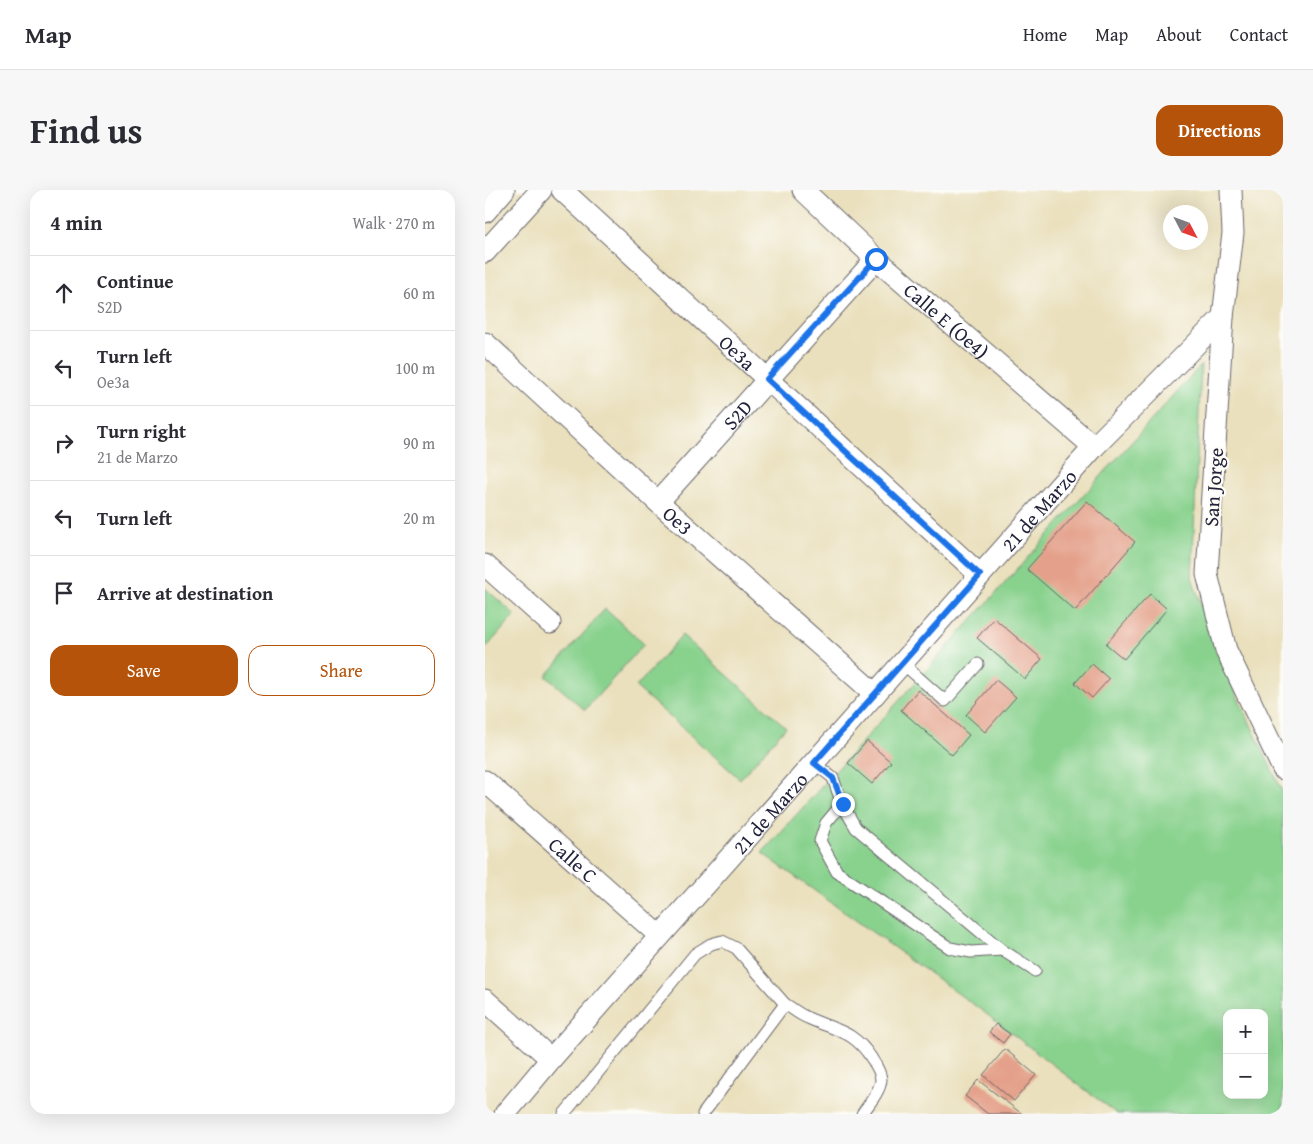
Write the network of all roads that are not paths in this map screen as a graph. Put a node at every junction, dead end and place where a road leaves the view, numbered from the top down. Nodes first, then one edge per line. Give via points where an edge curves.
1 (541, 190) edge
2 (562, 190) edge
3 (803, 190) edge
4 (1231, 190) edge
5 (485, 252) edge
6 (876, 259) junction
7 (1223, 317) junction
8 (485, 343) edge
9 (767, 379) junction
10 (1094, 447) junction
11 (658, 502) junction
12 (485, 565) edge
13 (980, 575) junction
14 (550, 623) dead end
15 (902, 663) junction
16 (978, 664) dead end
17 (875, 694) junction
18 (814, 763) junction
19 (1283, 769) edge
20 (485, 781) edge
21 (843, 804) junction
22 (660, 936) junction
23 (1002, 950) junction
24 (1035, 971) dead end
25 (485, 1000) edge
26 (785, 1004) junction
27 (551, 1059) junction
28 (505, 1114) edge
29 (564, 1114) edge
30 (703, 1114) edge
31 (862, 1114) edge

1 - 5 street
2 - 9 street, Oe3a
3 - 6 street, Calle E (Oe4)
4 - 7 street, San Jorge via 1233,233
6 - 9 street, S2D
6 - 10 street, Calle E (Oe4)
7 - 10 street, 21 de Marzo
7 - 19 street, San Jorge via 1207,574 1226,650
8 - 11 street, Oe3
9 - 11 street, S2D
9 - 13 street, Oe3a
10 - 13 street, 21 de Marzo
11 - 17 street, Oe3
12 - 14 street
13 - 15 street, 21 de Marzo
15 - 16 lane via 945,701
15 - 17 street, 21 de Marzo
17 - 18 street, 21 de Marzo
18 - 21 lane via 833,778
18 - 22 street, 21 de Marzo
20 - 22 street, Calle C
21 - 23 lane via 856,828
21 - 23 lane via 826,823 820,841 837,872 950,948 971,952
22 - 27 street, 21 de Marzo
23 - 24 lane
25 - 27 street
26 - 29 lane via 736,948 722,941 711,944 695,954
26 - 30 lane
26 - 31 lane via 808,1018 848,1034 865,1048 878,1069 881,1081 876,1095
27 - 28 street, 21 de Marzo

